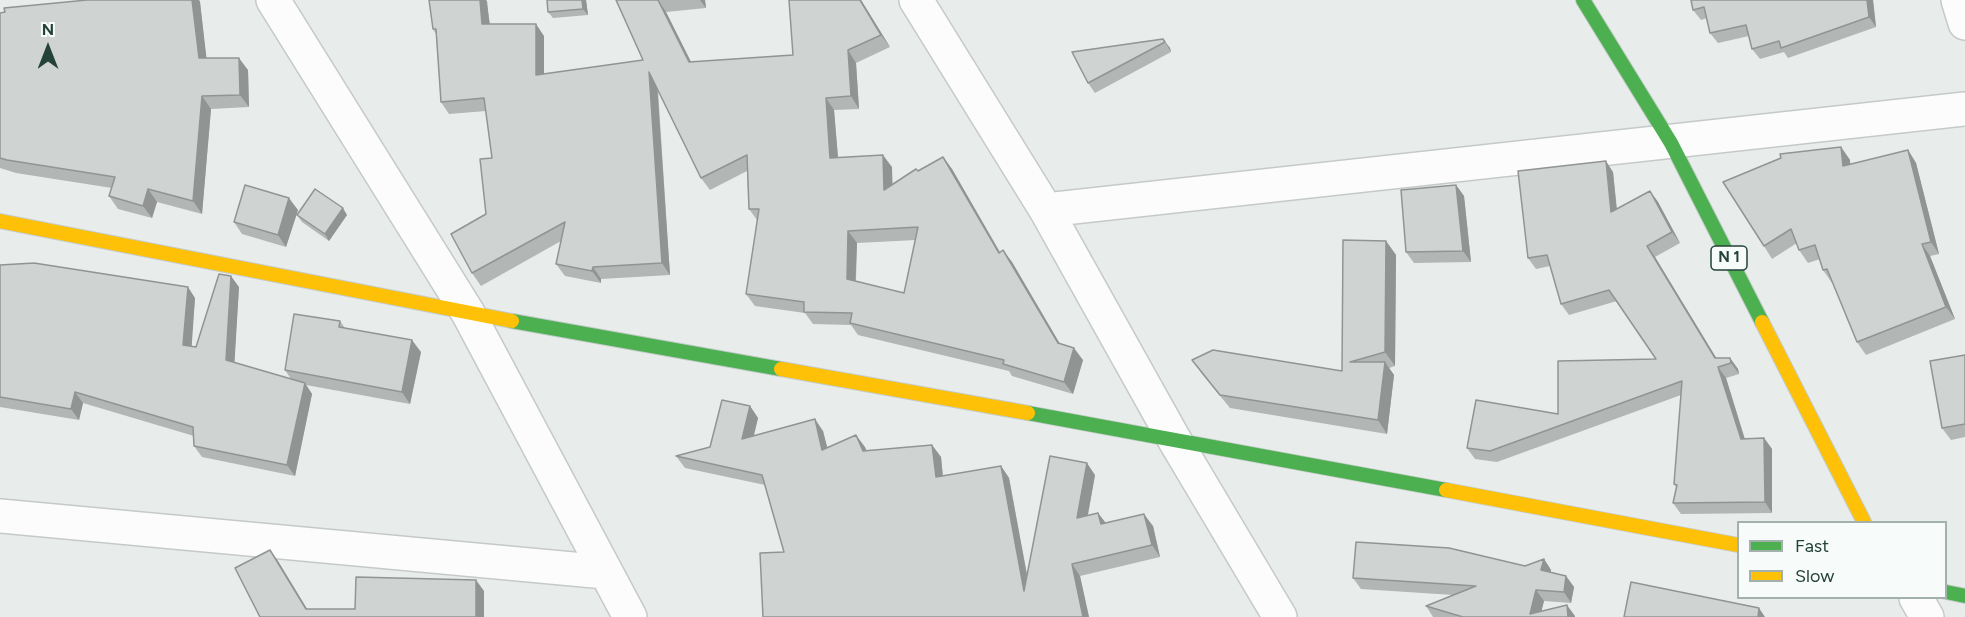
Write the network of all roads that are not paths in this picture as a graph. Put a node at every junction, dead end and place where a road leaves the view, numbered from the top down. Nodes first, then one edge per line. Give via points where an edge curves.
1 (273, 0) edge
2 (916, 0) edge
3 (1583, 0) edge
4 (1958, 0) edge
5 (1965, 23) edge
6 (1965, 109) edge
7 (1671, 143) junction
8 (1047, 210) junction
9 (0, 221) edge
10 (468, 313) junction
11 (1174, 439) junction
12 (0, 516) edge
13 (1863, 521) edge
14 (1737, 545) edge
15 (605, 572) junction
16 (1947, 592) edge
17 (1965, 596) edge
18 (1917, 599) edge
19 (630, 617) edge
20 (1280, 617) edge
21 (1927, 617) edge

1 - 10 street
2 - 8 street
3 - 7 main road, N 1
4 - 5 street
6 - 7 street
7 - 8 street
7 - 13 main road, N 1
8 - 11 street
9 - 10 main road
10 - 11 main road
10 - 15 street
11 - 14 main road
11 - 20 street
12 - 15 street
15 - 19 street
16 - 17 main road
18 - 21 street

